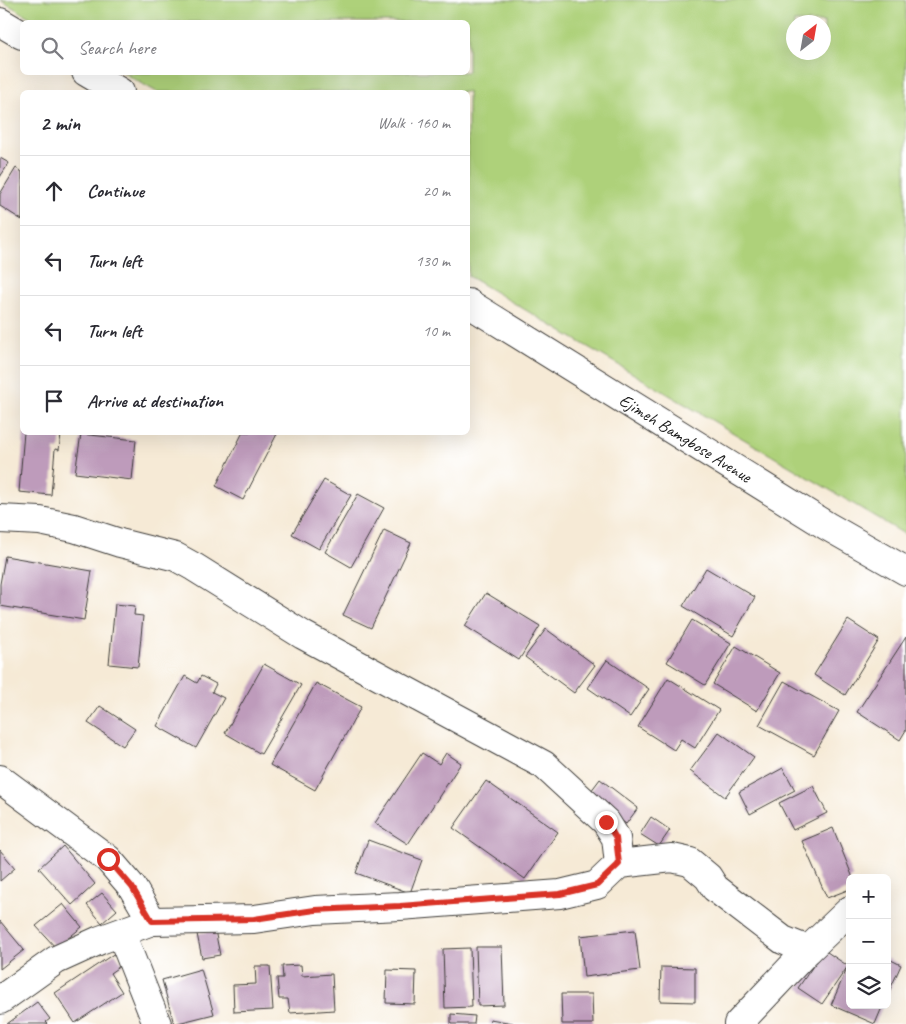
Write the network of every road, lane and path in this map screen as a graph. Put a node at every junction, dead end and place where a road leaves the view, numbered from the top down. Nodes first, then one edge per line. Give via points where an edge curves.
1 (0, 22) edge
2 (20, 34) edge
3 (91, 75) edge
4 (117, 90) edge
5 (470, 305) edge
6 (0, 519) edge
7 (906, 571) edge
8 (0, 779) edge
9 (619, 864) junction
10 (846, 914) edge
11 (152, 921) junction
12 (121, 933) junction
13 (808, 950) junction
14 (0, 1000) edge
15 (157, 1024) edge
16 (738, 1024) edge

1 - 2 street
3 - 4 street
5 - 7 street, Ejimeh Bamgbose Avenue via 827,526
6 - 9 street via 40,521 74,528 176,557 194,566 303,635 544,766 606,822 616,838
8 - 11 street via 108,859 132,887
9 - 11 street via 597,885 560,894 315,910 254,919
9 - 13 street via 672,858 690,862 708,877 715,888 783,940
10 - 13 street
11 - 12 street
12 - 14 street via 56,960
12 - 15 street
13 - 16 street

